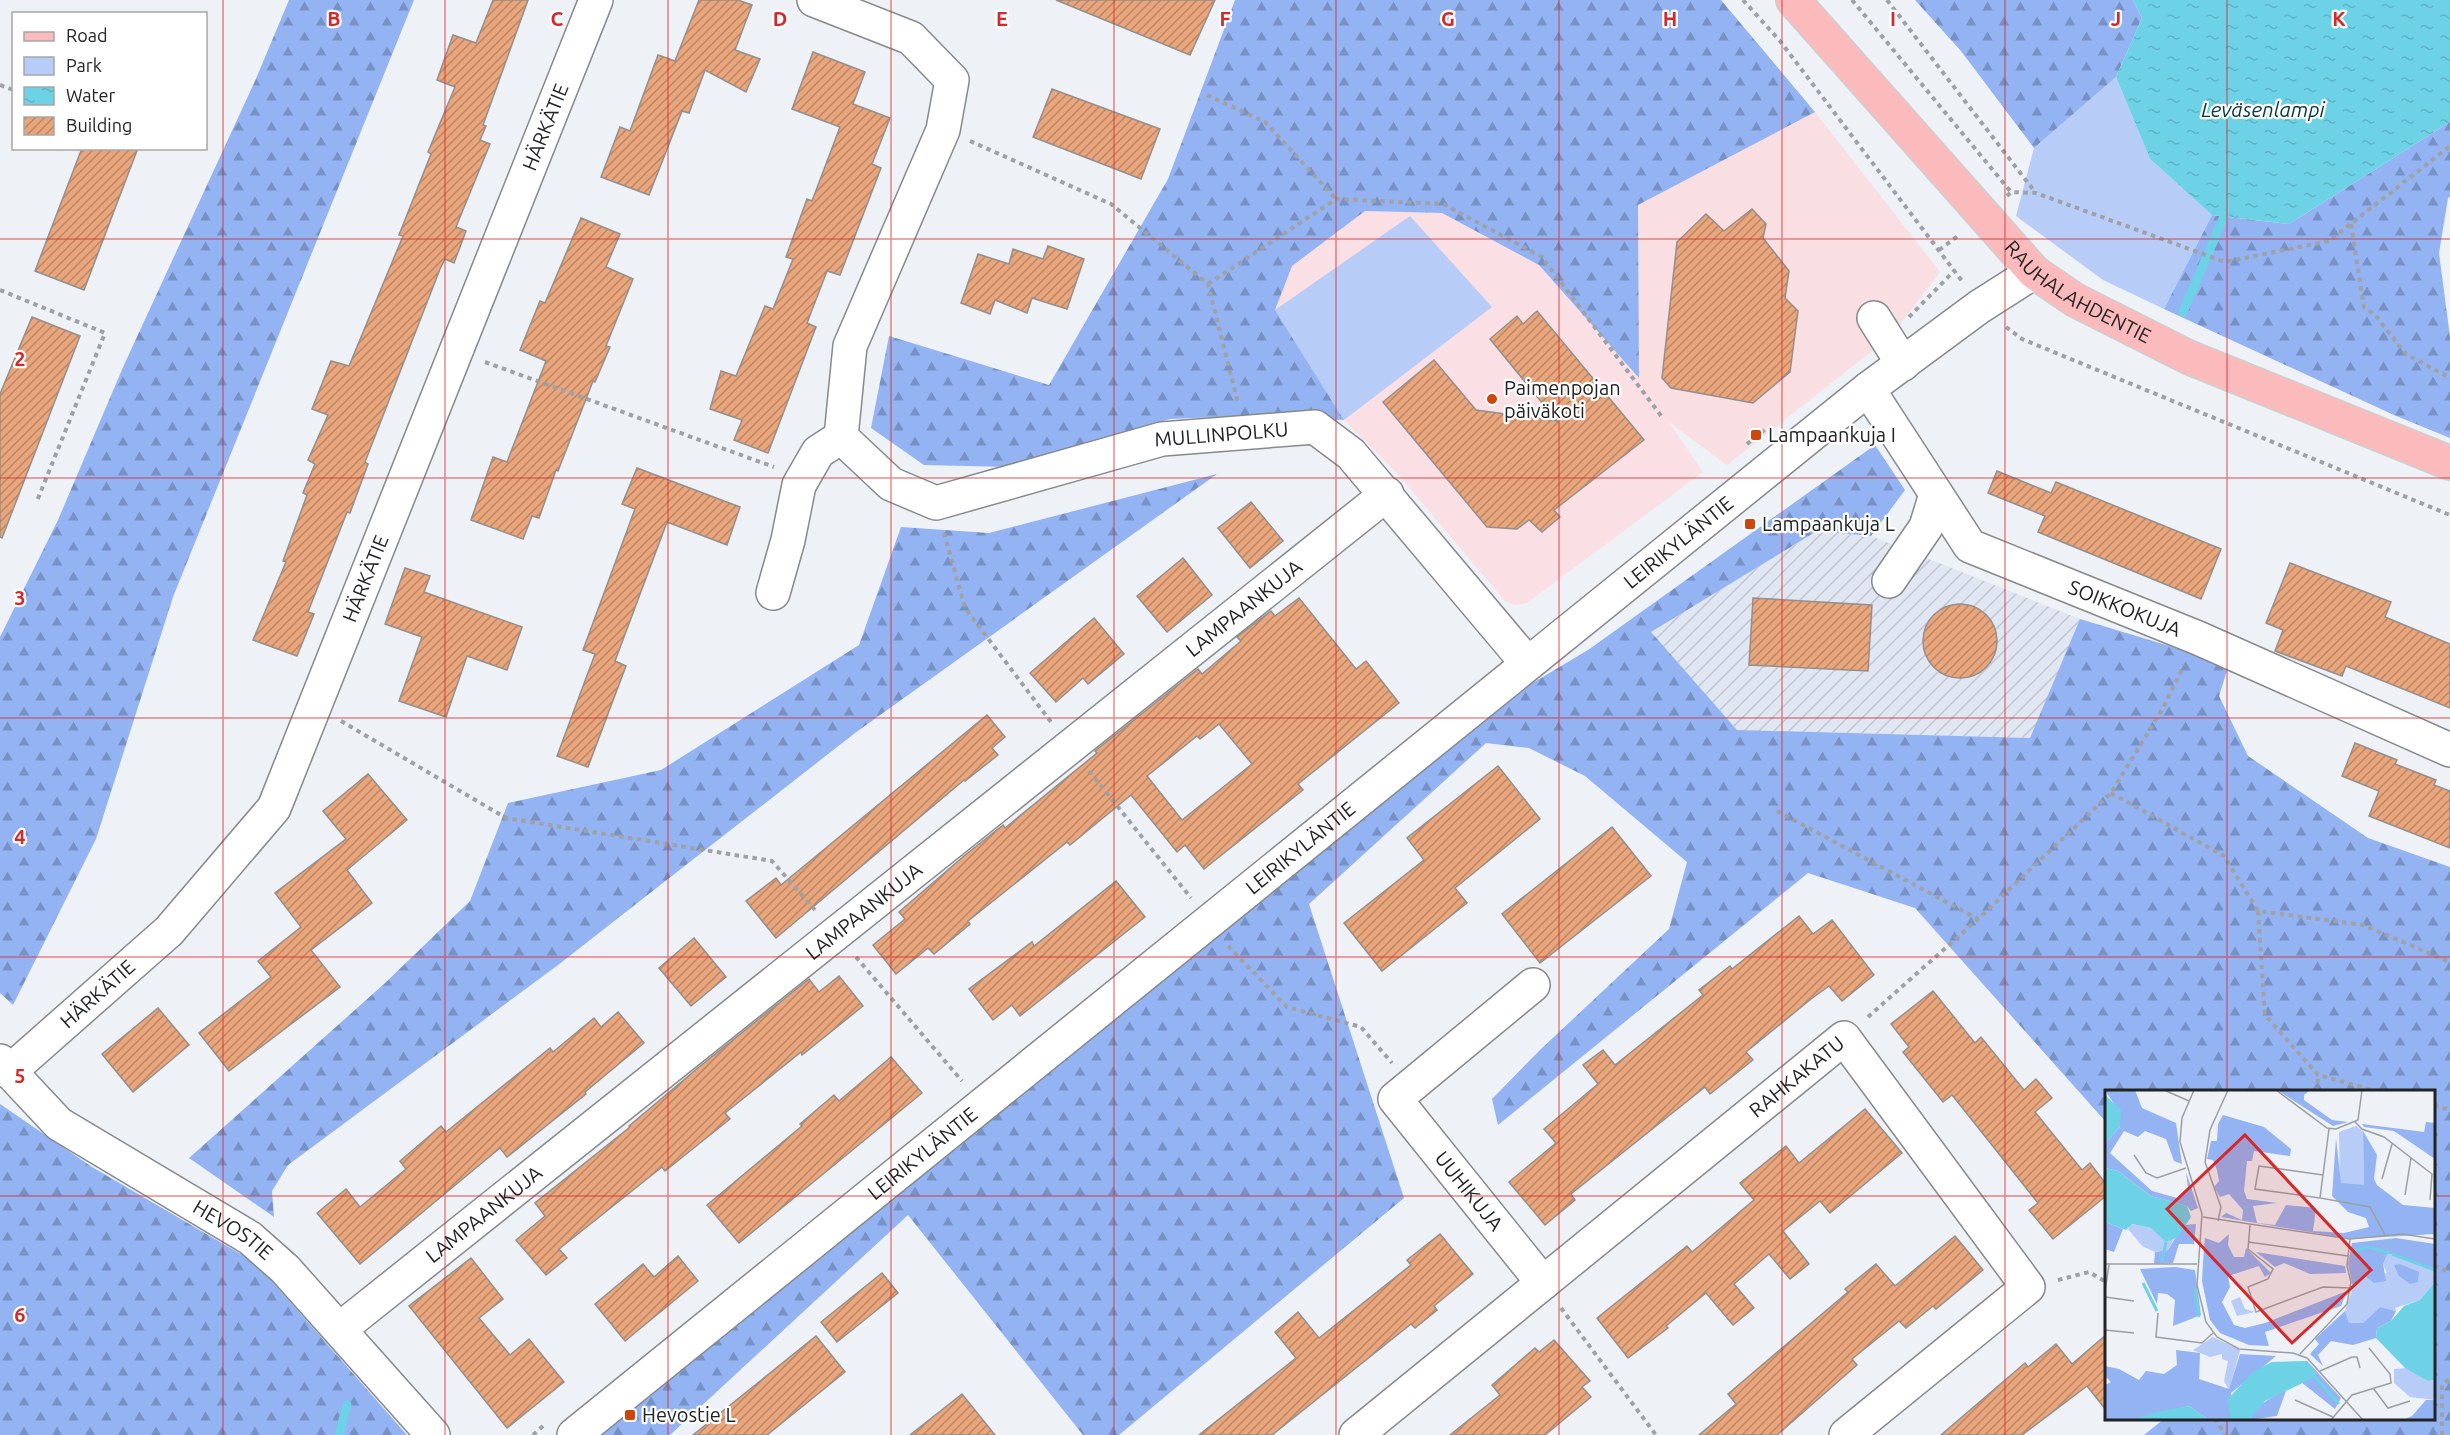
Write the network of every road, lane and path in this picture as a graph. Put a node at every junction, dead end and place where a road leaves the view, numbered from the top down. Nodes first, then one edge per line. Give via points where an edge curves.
1 (596, 0) edge
2 (814, 0) edge
3 (1793, 0) edge
4 (1852, 0) edge
5 (1887, 0) edge
6 (1207, 95) dead end
7 (943, 130) junction
8 (2450, 146) edge
9 (2036, 193) junction
10 (1336, 199) junction
11 (2351, 225) junction
12 (2034, 272) junction
13 (1208, 284) junction
14 (0, 291) edge
15 (1874, 318) dead end
16 (456, 352) junction
17 (1903, 364) junction
18 (2450, 378) edge
19 (1868, 389) junction
20 (1662, 417) dead end
21 (1246, 432) junction
22 (841, 437) junction
23 (2450, 463) edge
24 (803, 477) junction
25 (1388, 494) junction
26 (1936, 494) junction
27 (37, 501) dead end
28 (936, 503) junction
29 (1889, 581) dead end
30 (773, 593) dead end
31 (2198, 638) junction
32 (1527, 663) junction
33 (314, 706) junction
34 (1071, 748) junction
35 (2450, 750) edge
36 (2111, 793) junction
37 (1777, 811) dead end
38 (2258, 911) junction
39 (1202, 914) junction
40 (1977, 919) junction
41 (837, 935) junction
42 (2450, 962) edge
43 (1533, 985) dead end
44 (1844, 1038) junction
45 (4, 1066) edge
46 (2318, 1075) junction
47 (962, 1081) dead end
48 (2317, 1090) edge
49 (2373, 1090) edge
50 (1403, 1093) junction
51 (2435, 1106) edge
52 (2450, 1110) edge
53 (2435, 1266) edge
54 (2450, 1273) edge
55 (2105, 1281) edge
56 (1543, 1283) junction
57 (2028, 1287) junction
58 (340, 1329) junction
59 (2450, 1378) edge
60 (2216, 1420) edge
61 (434, 1435) edge
62 (574, 1435) edge
63 (1356, 1435) edge
64 (1656, 1435) edge
65 (1846, 1435) edge
66 (2224, 1435) edge
67 (2442, 1435) edge

1 - 16 street, HÄRKÄTIE
2 - 7 street via 911,38 952,80
3 - 12 main road, RAUHALAHDENTIE
4 - 9 path via 2011,192
5 - 9 path
6 - 10 path via 1265,122
7 - 13 path via 1111,204
7 - 22 street via 850,346
8 - 11 path
9 - 11 path via 2225,262 2329,241
10 - 13 path
10 - 20 path via 1443,204 1542,257
11 - 18 path via 2364,307 2406,354
12 - 17 street, LEIRIKYLÄNTIE
12 - 23 main road, RAUHALAHDENTIE via 2075,300 2188,357
13 - 21 path
14 - 27 path via 105,333
15 - 17 street
16 - 24 path
16 - 33 street, HÄRKÄTIE
17 - 19 street, LEIRIKYLÄNTIE
19 - 26 street, SOIKKOKUJA
19 - 32 street, LEIRIKYLÄNTIE
21 - 25 street, MULLINPOLKU via 1316,427 1351,454
21 - 28 street, MULLINPOLKU via 1162,439
22 - 24 street via 818,452
22 - 28 street via 891,484
24 - 30 street
25 - 32 street, MULLINPOLKU
25 - 34 street, LAMPAANKUJA
26 - 29 street via 1926,527
26 - 31 street, SOIKKOKUJA via 1970,546
28 - 34 path via 965,608
31 - 35 street, SOIKKOKUJA
31 - 36 path via 2163,708
32 - 39 street, LEIRIKYLÄNTIE
33 - 41 path via 506,818 772,861
33 - 45 street, HÄRKÄTIE via 274,808 169,931
34 - 39 path
34 - 41 street, LAMPAANKUJA
36 - 38 path via 2224,856
36 - 40 path
37 - 40 path
38 - 42 path via 2363,925
38 - 46 path via 2265,1015
39 - 50 path via 1287,1007 1361,1027
39 - 62 street, LEIRIKYLÄNTIE
40 - 44 path
41 - 47 path
41 - 58 street, LAMPAANKUJA
43 - 50 street
44 - 56 street, RAHKAKATU
44 - 57 street, RAHKAKATU
45 - 58 street, HEVOSTIE via 59,1124 250,1238 285,1269
46 - 48 path
46 - 49 path
50 - 56 street, UUHIKUJA
51 - 52 path
53 - 54 path
55 - 57 path via 2089,1272
56 - 63 street, RAHKAKATU
56 - 64 path
57 - 65 street
58 - 61 street, HEVOSTIE
59 - 67 path via 2442,1386
60 - 66 path

